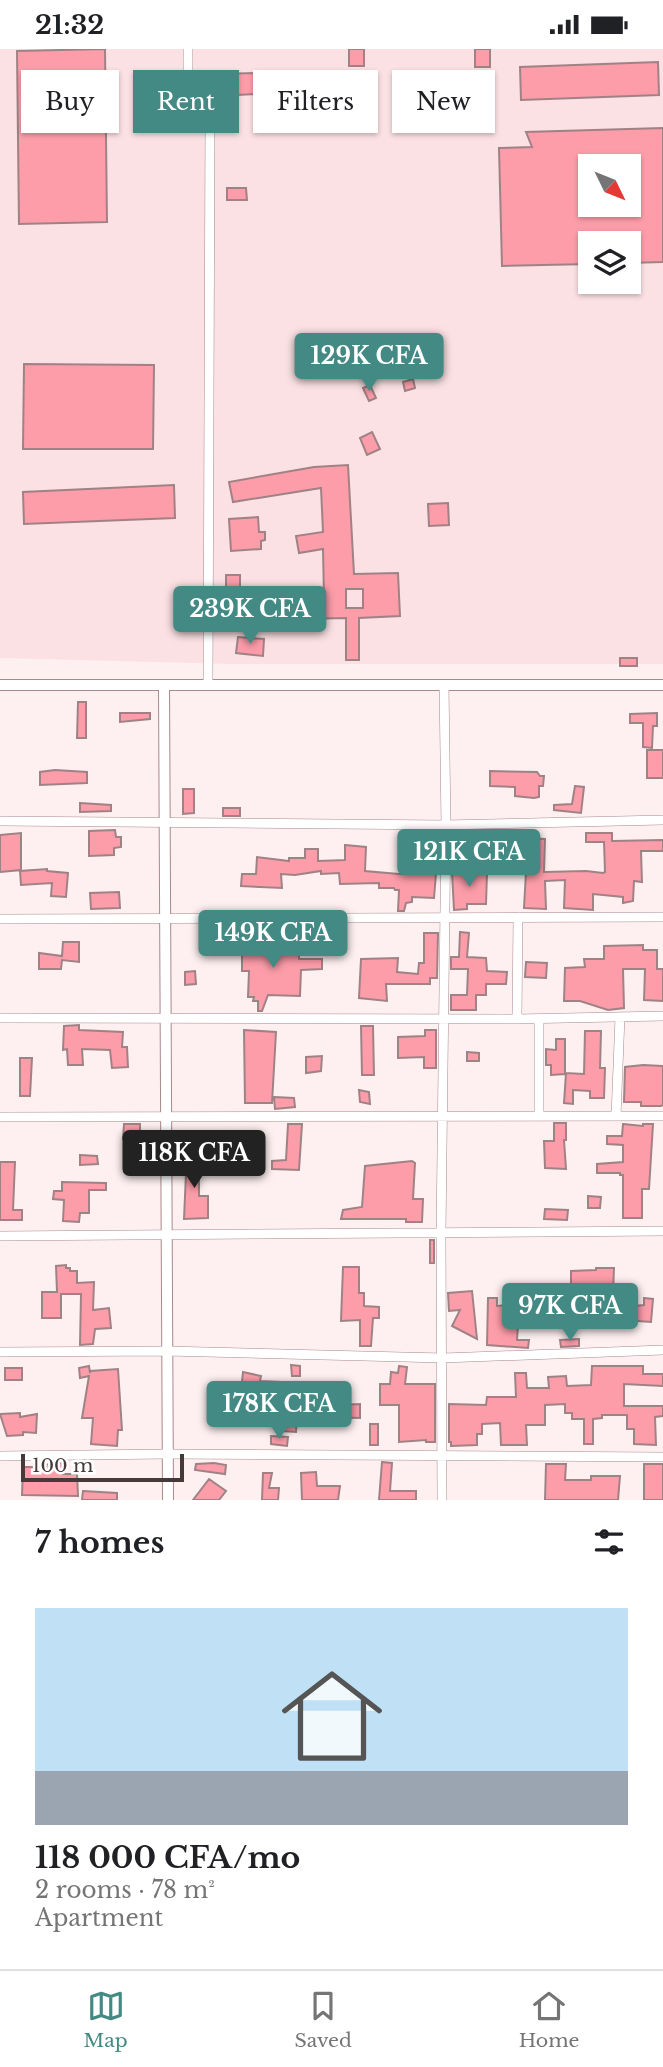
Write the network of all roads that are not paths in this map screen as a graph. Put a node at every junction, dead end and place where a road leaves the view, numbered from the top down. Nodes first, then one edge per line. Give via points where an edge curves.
1 (188, 49) edge
2 (0, 685) edge
3 (164, 685) junction
4 (208, 685) junction
5 (444, 685) junction
6 (663, 685) edge
7 (663, 820) edge
8 (0, 821) edge
9 (165, 823) junction
10 (446, 825) junction
11 (518, 917) junction
12 (663, 917) edge
13 (445, 918) junction
14 (0, 919) edge
15 (165, 920) junction
16 (663, 1016) edge
17 (620, 1017) junction
18 (0, 1018) edge
19 (445, 1019) junction
20 (517, 1019) junction
21 (540, 1019) junction
22 (166, 1020) junction
23 (444, 1115) junction
24 (540, 1115) junction
25 (617, 1116) junction
26 (663, 1116) edge
27 (0, 1117) edge
28 (166, 1117) junction
29 (663, 1231) edge
30 (441, 1233) junction
31 (0, 1236) edge
32 (167, 1237) junction
33 (663, 1350) edge
34 (0, 1352) edge
35 (167, 1352) junction
36 (443, 1358) junction
37 (167, 1454) junction
38 (0, 1456) edge
39 (443, 1456) junction
40 (663, 1457) edge
41 (168, 1500) edge
42 (442, 1500) edge

1 - 4 street via 188,71 211,118
2 - 3 street
3 - 4 street
3 - 9 street
4 - 5 street
5 - 6 street
5 - 10 street
7 - 10 street
8 - 9 street
9 - 10 street
9 - 15 street
10 - 13 street
11 - 12 street
11 - 13 street
11 - 20 street
13 - 15 street
13 - 19 street
14 - 15 street
15 - 22 street
16 - 17 street
17 - 21 street
17 - 25 street
18 - 22 street
19 - 20 street
19 - 22 street
19 - 23 street
20 - 21 street
21 - 24 street
22 - 28 street
23 - 24 street
23 - 28 street
23 - 30 street
24 - 25 street
25 - 26 street
27 - 28 street
28 - 32 street
29 - 30 street
30 - 32 street
30 - 36 street
31 - 32 street
32 - 35 street
33 - 36 street
34 - 35 street
35 - 36 street
35 - 37 street
36 - 39 street
37 - 38 street
37 - 39 street
37 - 41 street
39 - 40 street
39 - 42 street

